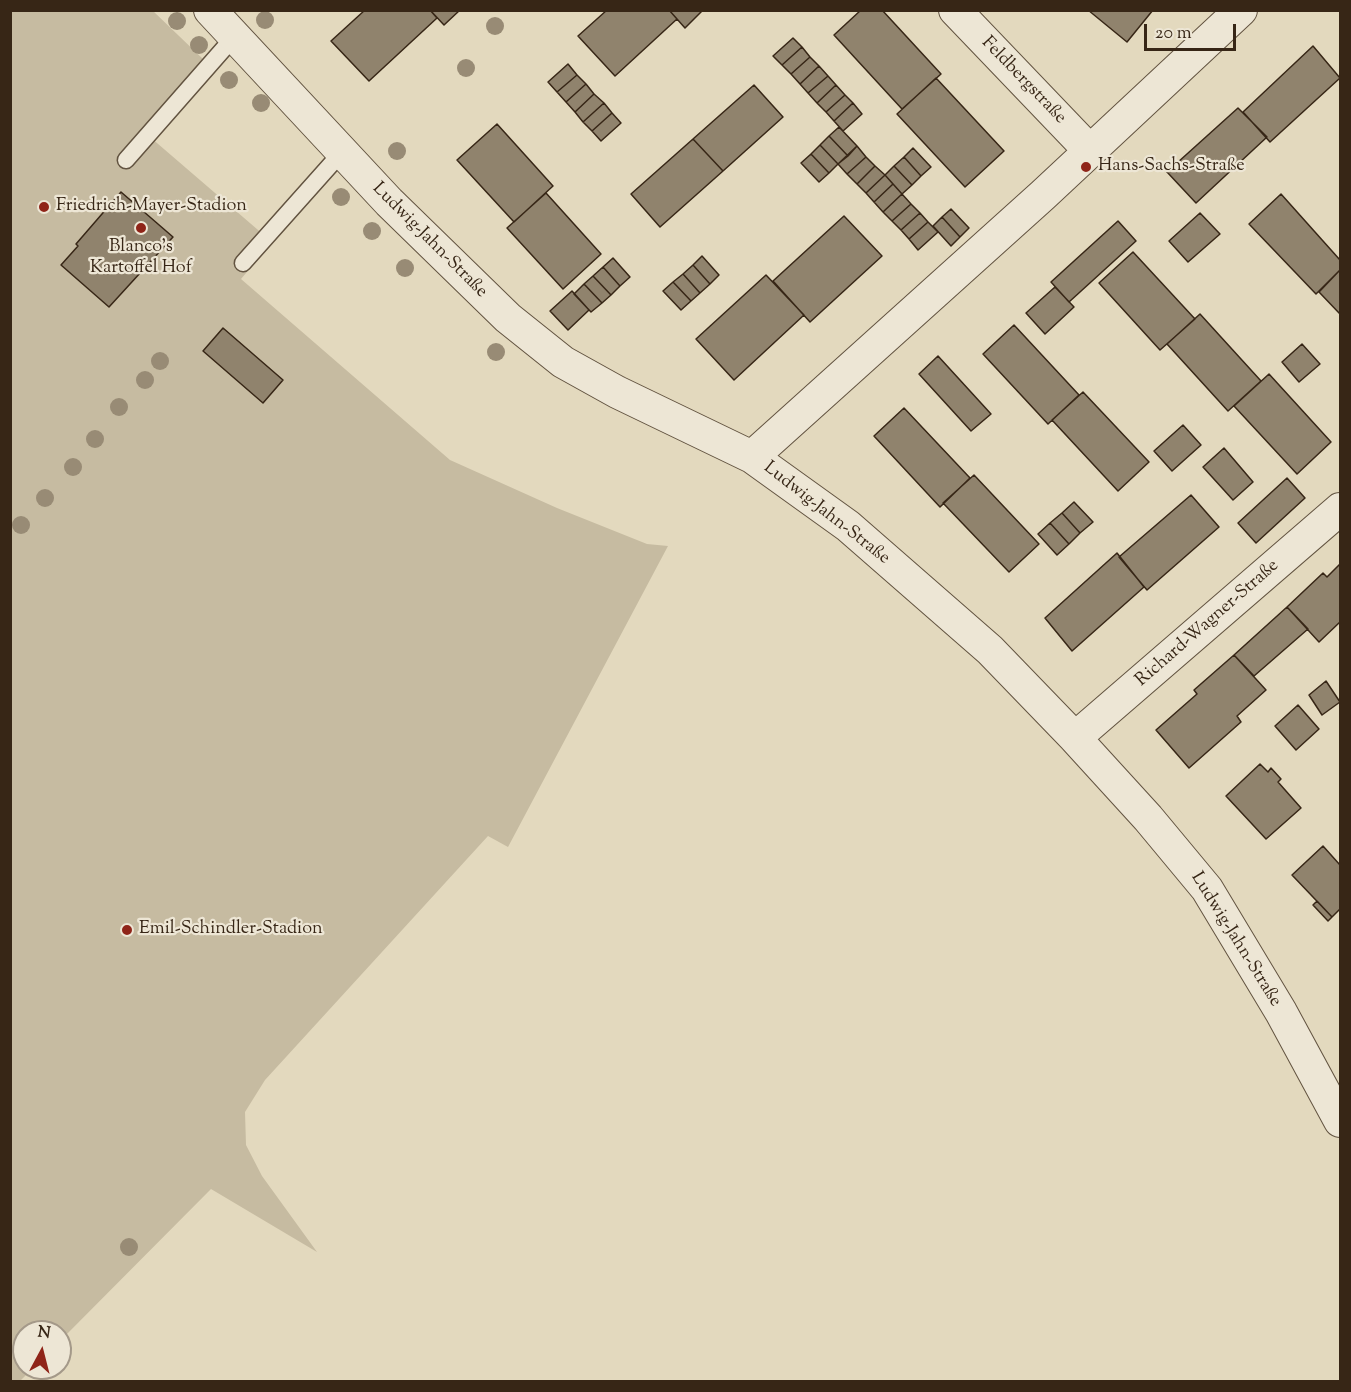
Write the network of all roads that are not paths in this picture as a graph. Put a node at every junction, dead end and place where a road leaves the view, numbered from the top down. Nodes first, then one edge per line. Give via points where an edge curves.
1 (210, 10) edge
2 (955, 10) edge
3 (1241, 10) edge
4 (234, 37) junction
5 (342, 152) junction
6 (1090, 152) junction
7 (126, 160) dead end
8 (243, 263) dead end
9 (752, 458) junction
10 (1341, 509) edge
11 (1075, 738) junction
12 (1341, 1121) edge

1 - 4 street, Ludwig-Jahn-Straße
2 - 6 street, Feldbergstraße
3 - 6 street
4 - 5 street, Ludwig-Jahn-Straße
4 - 7 lane
5 - 8 lane
5 - 9 street, Ludwig-Jahn-Straße via 440,254 508,318 563,362
6 - 9 street
9 - 11 street, Ludwig-Jahn-Straße via 849,526 990,650
10 - 11 street, Richard-Wagner-Straße
11 - 12 street, Ludwig-Jahn-Straße via 1207,889

